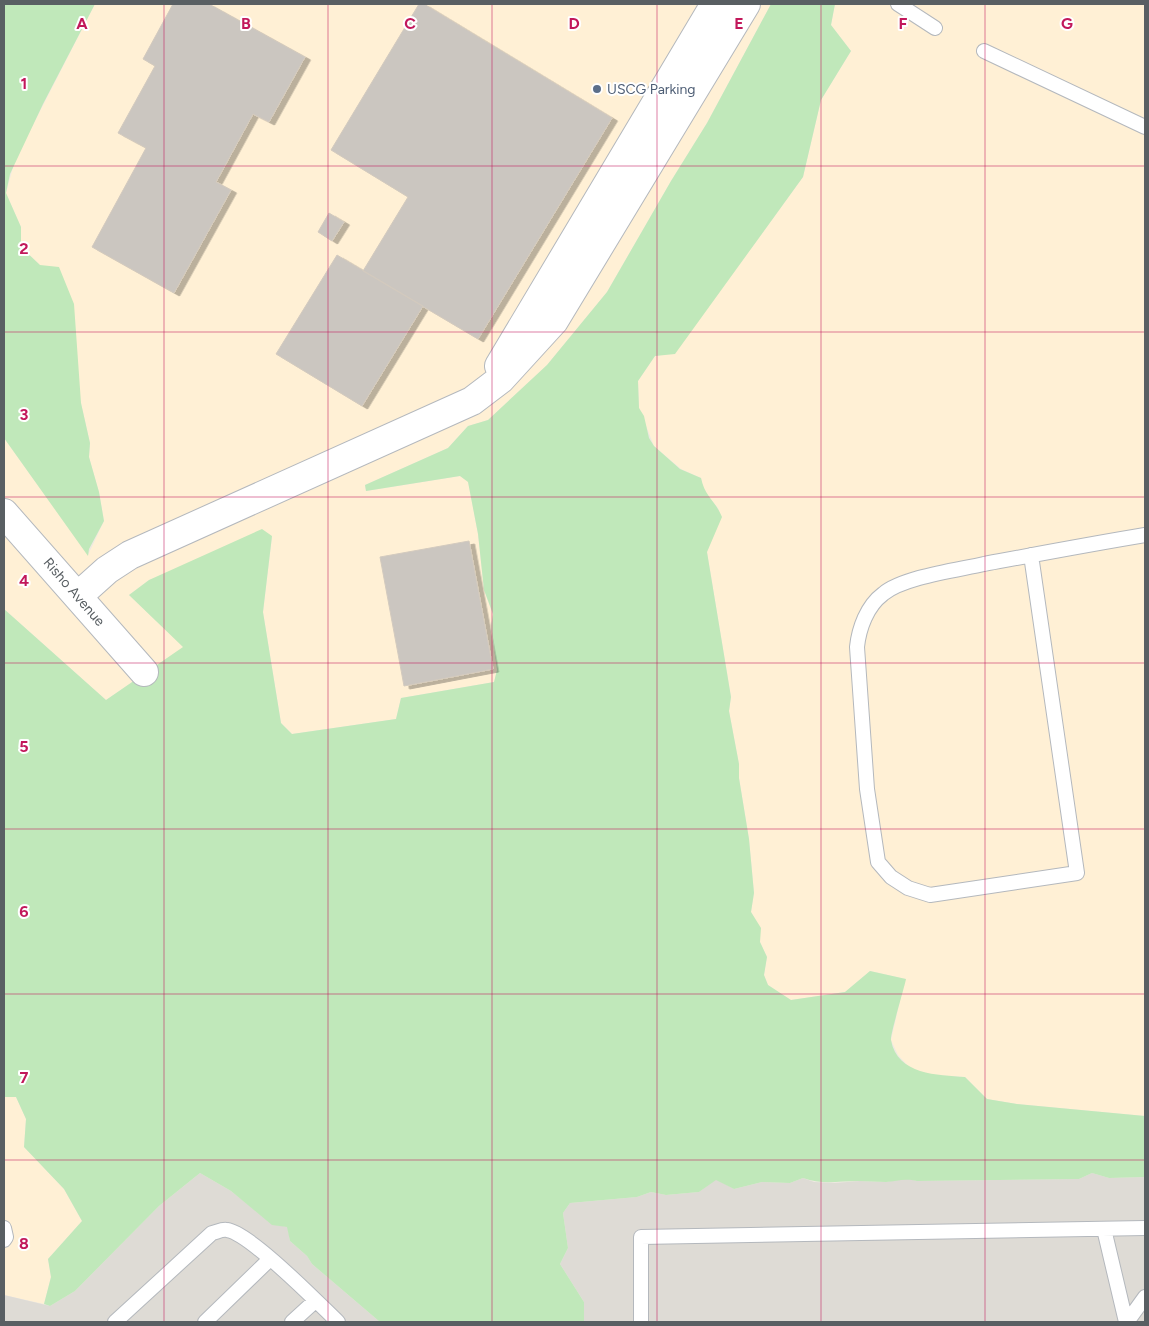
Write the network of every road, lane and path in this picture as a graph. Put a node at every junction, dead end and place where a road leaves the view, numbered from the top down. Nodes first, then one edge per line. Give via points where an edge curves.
1 (715, 4) edge
2 (746, 4) edge
3 (898, 4) edge
4 (935, 28) dead end
5 (984, 51) dead end
6 (1145, 127) edge
7 (485, 391) junction
8 (4, 513) edge
9 (1145, 534) edge
10 (1031, 555) junction
11 (78, 596) junction
12 (144, 672) dead end
13 (4, 1228) edge
14 (1145, 1228) edge
15 (1104, 1229) junction
16 (4, 1240) edge
17 (270, 1259) junction
18 (1145, 1297) edge
19 (315, 1301) junction
20 (115, 1322) edge
21 (205, 1322) edge
22 (292, 1322) edge
23 (338, 1322) edge
24 (641, 1322) edge
25 (1127, 1322) edge

1 - 7 street
2 - 7 street via 554,321 521,359
3 - 4 lane
5 - 6 lane
7 - 11 street via 472,401 130,555
8 - 11 street, Risho Avenue
9 - 10 lane
10 - 10 lane via 898,585 882,594 859,628 857,647 867,789 878,862 891,877 908,888 930,895 1076,873
11 - 12 street, Risho Avenue
13 - 16 lane
14 - 15 lane
15 - 24 lane via 641,1237
15 - 25 lane
17 - 19 lane
17 - 20 lane via 239,1234 225,1229 212,1233
17 - 21 lane
18 - 25 lane
19 - 22 lane
19 - 23 lane

